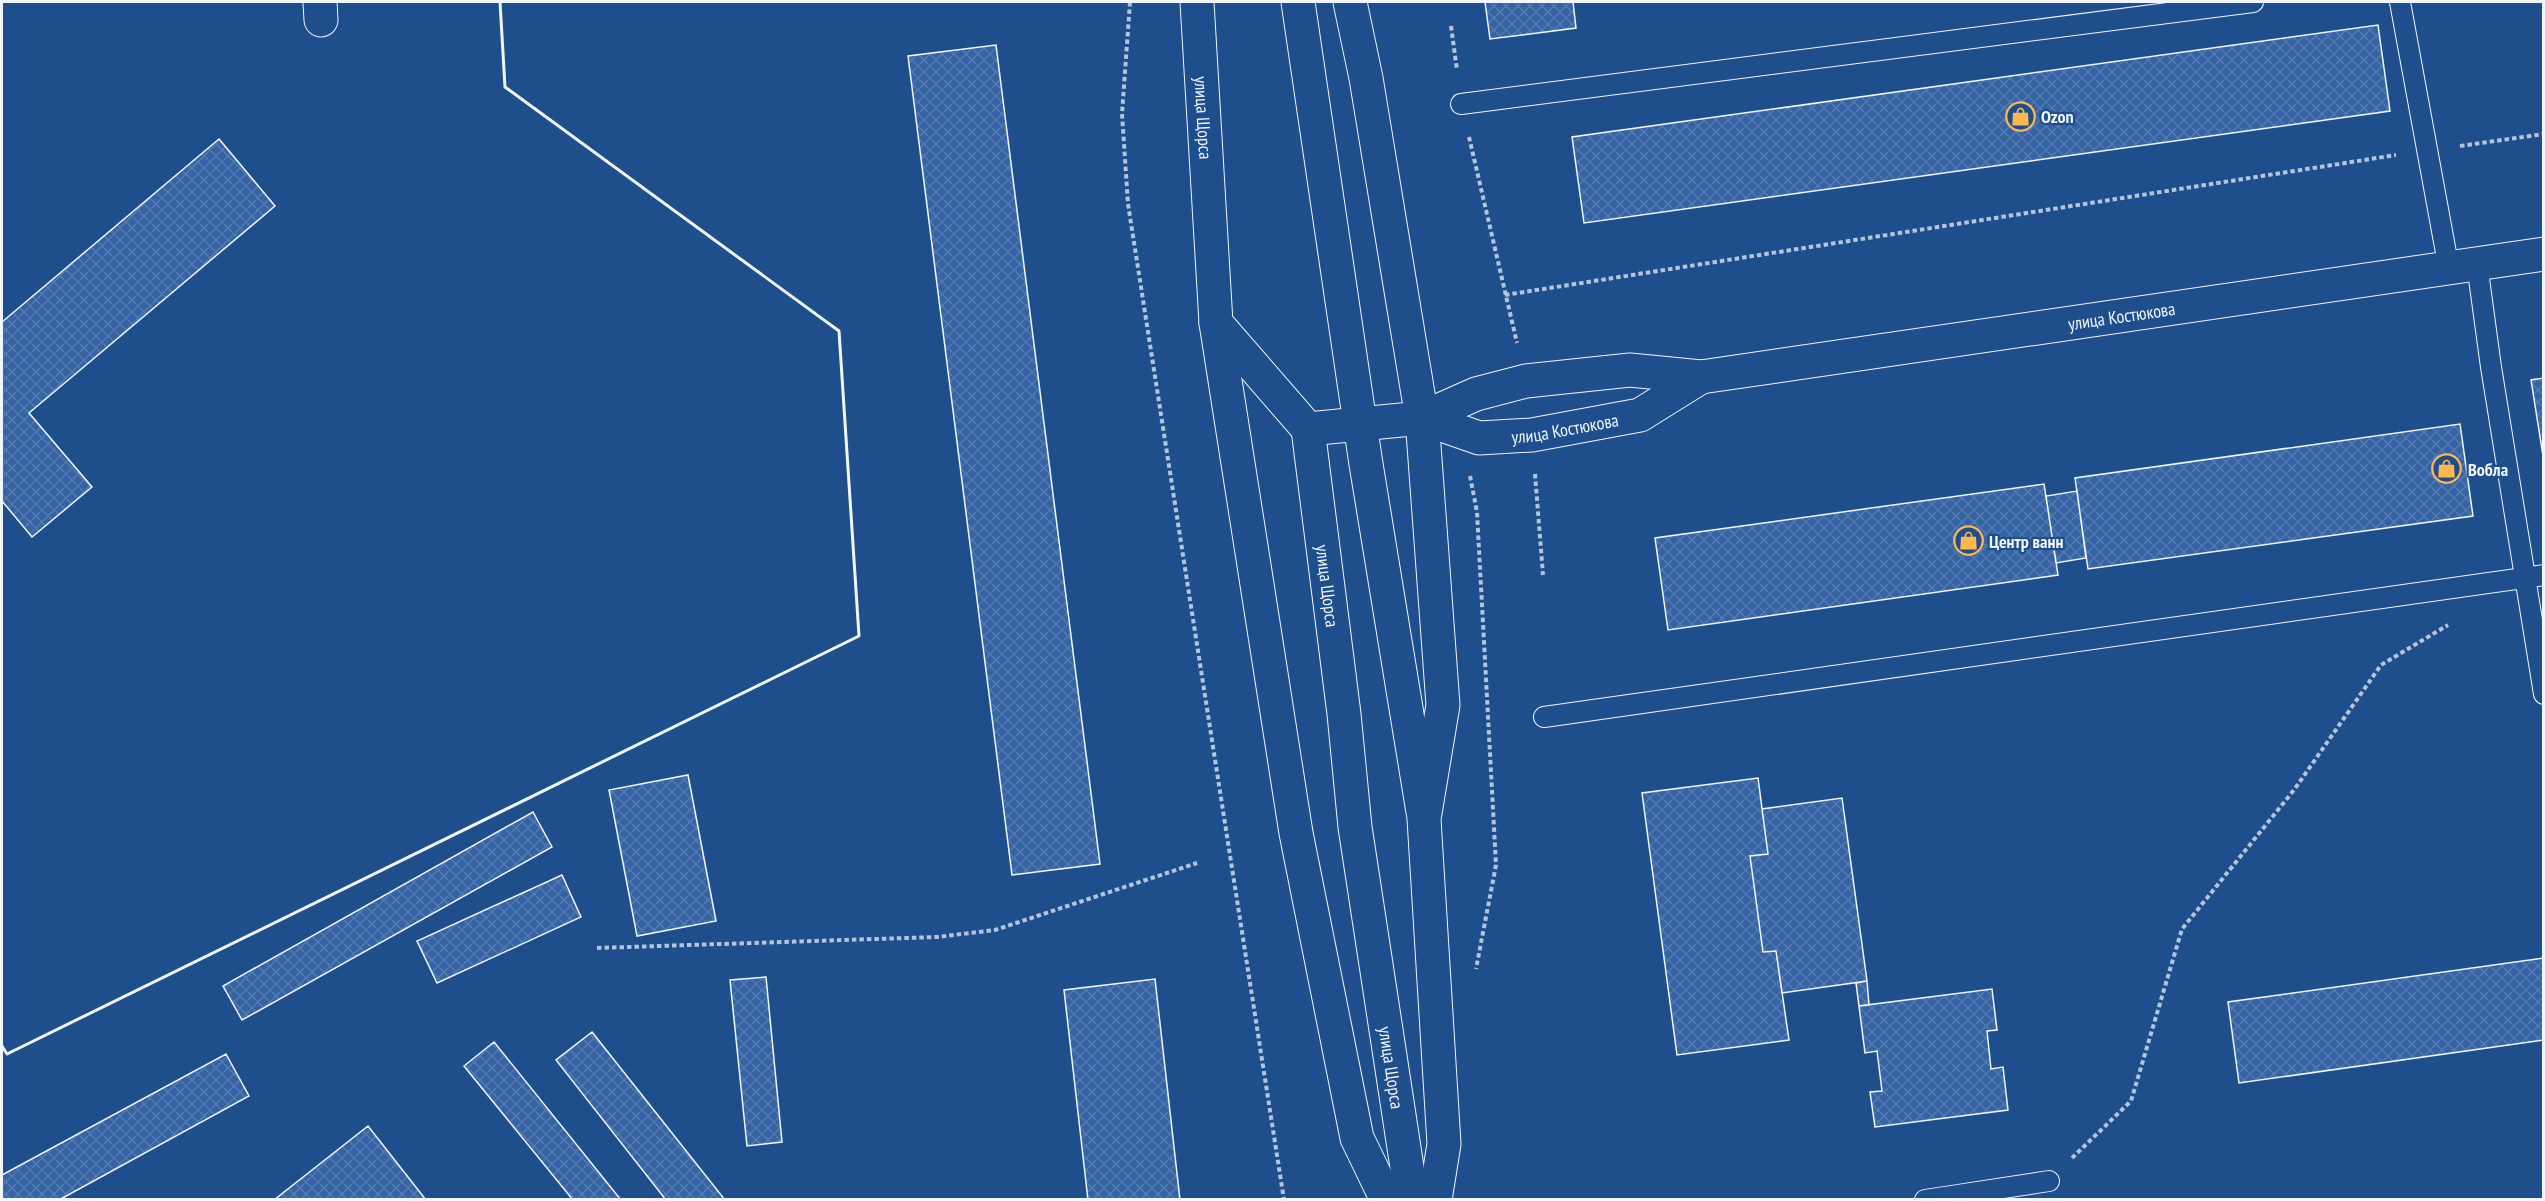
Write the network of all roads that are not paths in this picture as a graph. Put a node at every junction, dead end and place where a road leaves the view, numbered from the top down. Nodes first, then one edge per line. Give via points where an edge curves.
1 (1197, 2) edge
2 (1298, 2) edge
3 (1350, 2) edge
4 (2253, 2) edge
5 (2400, 2) edge
6 (1461, 104) road end
7 (2544, 254) edge
8 (2463, 267) junction
9 (1216, 323) junction
10 (1701, 377) junction
11 (1422, 418) junction
12 (1360, 424) junction
13 (1308, 429) junction
14 (2535, 576) edge
15 (2544, 694) edge
16 (1544, 717) dead end
17 (1424, 819) junction
18 (2049, 1181) road end
19 (1387, 1200) edge
20 (1412, 1200) edge
21 (1436, 1200) edge
22 (1925, 1200) edge

1 - 9 main road, улица Щорса
2 - 12 main road
3 - 11 main road
4 - 6 lane
5 - 8 lane via 2427,150
7 - 8 main road, улица Костюкова
8 - 10 main road, улица Костюкова
8 - 14 lane via 2491,367
9 - 13 main road
9 - 19 main road, улица Щорса via 1296,833 1357,1138
10 - 11 main road, улица Костюкова via 1630,370 1526,381 1476,394
10 - 11 main road, улица Костюкова via 1640,415 1532,435 1479,438
11 - 12 main road, улица Костюкова
11 - 17 main road via 1443,705
12 - 13 main road, улица Костюкова
12 - 17 main road
13 - 20 main road, улица Щорса via 1355,827
14 - 15 lane
14 - 16 lane
17 - 21 main road via 1444,1144
18 - 22 lane

